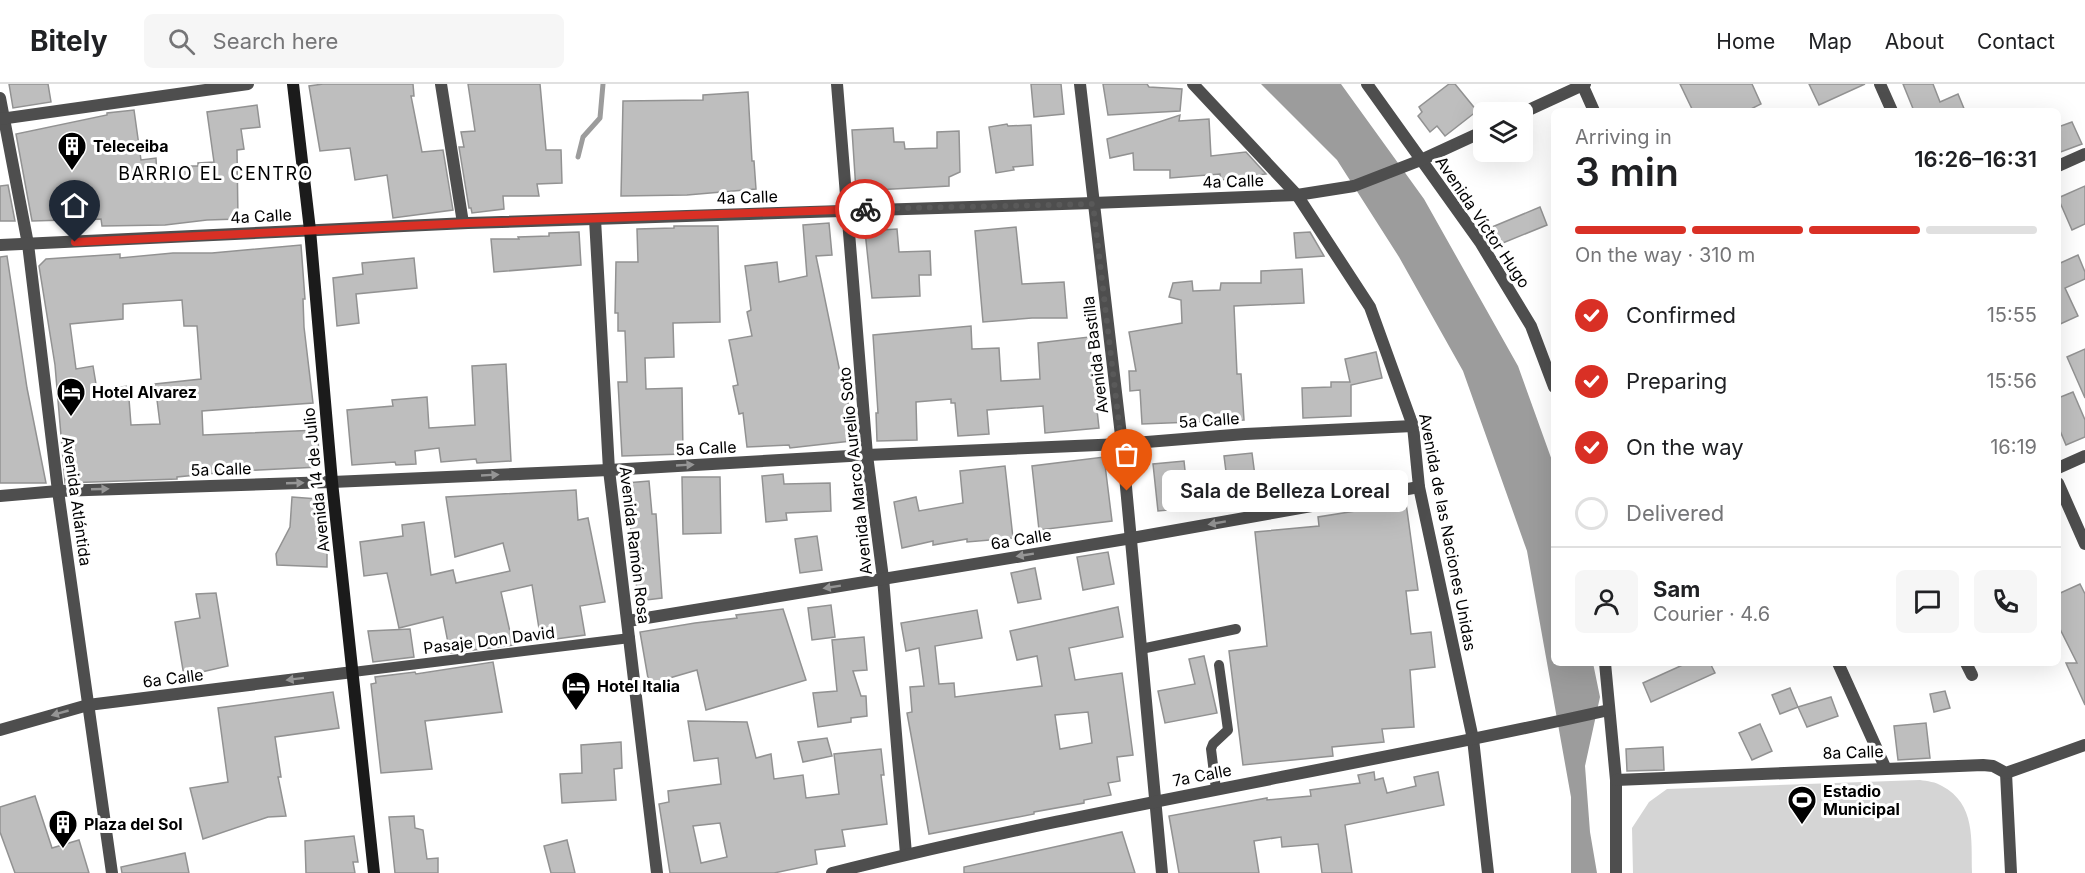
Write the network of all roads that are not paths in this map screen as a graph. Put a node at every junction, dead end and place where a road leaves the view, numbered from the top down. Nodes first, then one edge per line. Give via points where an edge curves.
1 (248, 84) edge
2 (293, 84) edge
3 (441, 84) edge
4 (837, 84) edge
5 (1080, 84) edge
6 (1193, 84) edge
7 (1367, 84) edge
8 (1583, 84) edge
9 (1880, 84) edge
10 (0, 98) edge
11 (1533, 108) edge
12 (1593, 108) edge
13 (1891, 108) edge
14 (2, 119) edge
15 (1473, 136) edge
16 (2085, 154) edge
17 (1421, 160) junction
18 (2061, 165) edge
19 (1297, 195) junction
20 (1093, 204) junction
21 (846, 210) junction
22 (595, 219) junction
23 (463, 224) junction
24 (310, 230) junction
25 (28, 244) junction
26 (0, 245) edge
27 (1551, 379) edge
28 (1413, 426) junction
29 (1122, 444) junction
30 (867, 455) junction
31 (2085, 456) edge
32 (2061, 467) edge
33 (609, 470) junction
34 (332, 482) junction
35 (1419, 487) junction
36 (2061, 490) edge
37 (58, 491) junction
38 (0, 496) edge
39 (1131, 538) junction
40 (2085, 544) edge
41 (883, 578) junction
42 (628, 621) junction
43 (1236, 629) dead end
44 (630, 638) junction
45 (1141, 649) junction
46 (1219, 665) dead end
47 (1609, 666) edge
48 (1839, 666) edge
49 (1968, 666) edge
50 (353, 672) junction
51 (1972, 675) dead end
52 (88, 705) junction
53 (1609, 710) junction
54 (0, 730) edge
55 (1473, 739) junction
56 (2085, 745) edge
57 (1885, 768) junction
58 (2006, 773) junction
59 (1616, 780) junction
60 (1216, 789) junction
61 (1155, 801) junction
62 (906, 854) junction
63 (112, 873) edge
64 (374, 873) edge
65 (657, 873) edge
66 (832, 873) edge
67 (1162, 873) edge
68 (1488, 873) edge
69 (1616, 873) edge
70 (2011, 873) edge

1 - 14 street
2 - 24 street, Avenida 14 de Julio
3 - 23 street
4 - 21 street, Avenida Marco Aurelio Soto
5 - 20 street, Avenida Bastilla
6 - 19 street, Avenida de las Naciones Unidas
7 - 17 street, Avenida Víctor Hugo
8 - 11 street
8 - 12 street
9 - 13 street
10 - 14 street, Avenida Atlántida
14 - 25 street, Avenida Atlántida
15 - 17 street, 4a Calle
16 - 18 street
17 - 19 street, 4a Calle via 1354,186
17 - 27 street, Avenida Víctor Hugo via 1480,242 1531,326
19 - 20 street, 4a Calle
19 - 28 street, Avenida de las Naciones Unidas via 1370,307
20 - 21 street, 4a Calle
20 - 29 street, Avenida Bastilla
21 - 22 street, 4a Calle
21 - 30 street, Avenida Marco Aurelio Soto
22 - 23 street, 4a Calle
22 - 33 street, Avenida Ramón Rosa
23 - 24 street, 4a Calle
24 - 25 street, 4a Calle
24 - 34 street, Avenida 14 de Julio
25 - 26 street, 4a Calle
25 - 37 street, Avenida Atlántida
28 - 29 street, 5a Calle
28 - 35 street, Avenida de las Naciones Unidas
29 - 30 street, 5a Calle
29 - 39 street, Avenida Bastilla
33 -> 30 street, 5a Calle
30 - 41 street, Avenida Marco Aurelio Soto
31 - 32 street
34 -> 33 street, 5a Calle
33 - 42 street, Avenida Ramón Rosa
37 -> 34 street, 5a Calle
34 - 50 street, Avenida 14 de Julio
35 -> 39 street, 6a Calle
35 - 55 street, Avenida de las Naciones Unidas
36 - 40 street
37 - 38 street, 5a Calle
37 - 52 street, Avenida Atlántida
39 -> 41 street, 6a Calle
39 - 45 street, Avenida Bastilla
41 -> 42 street, 6a Calle
41 - 62 street, Avenida Marco Aurelio Soto
42 - 44 street, Avenida Ramón Rosa
43 - 45 lane
44 - 50 lane, Pasaje Don David
44 - 65 street, Avenida Ramón Rosa
45 - 61 street, Avenida Bastilla
46 - 60 lane via 1228,730 1211,749
47 - 53 street
48 - 57 street
49 - 51 street
50 -> 52 street, 6a Calle
50 - 64 street, Avenida 14 de Julio
52 -> 54 street, 6a Calle
52 - 63 street, Avenida Atlántida
53 - 55 street, 7a Calle
53 - 59 street
55 - 60 street, 7a Calle
55 - 68 street, Avenida de las Naciones Unidas
56 - 58 street
57 - 58 street, 8a Calle via 1983,765
57 - 59 street, 8a Calle
58 - 70 street
59 - 69 street
60 - 61 street, 7a Calle
61 - 62 street, 7a Calle
61 - 67 street, Avenida Bastilla
62 - 66 street, 7a Calle

